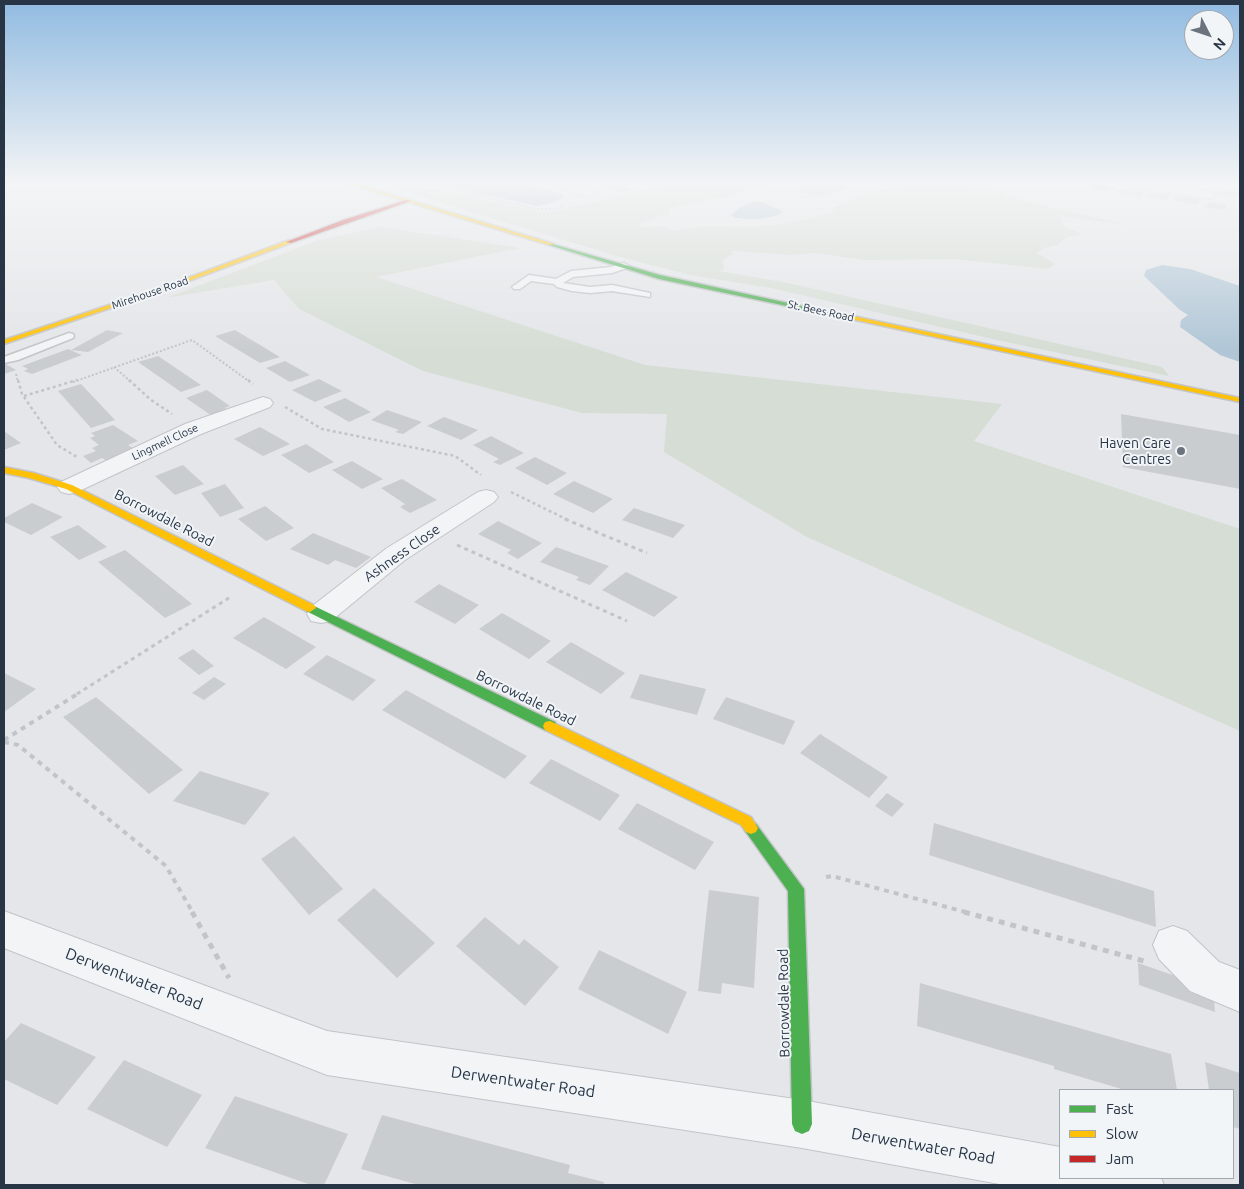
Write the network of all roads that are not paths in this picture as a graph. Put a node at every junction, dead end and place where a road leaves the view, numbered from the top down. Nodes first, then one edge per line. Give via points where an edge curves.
1 (295, 239) edge
2 (536, 239) edge
3 (624, 266) junction
4 (557, 282) junction
5 (517, 287) dead end
6 (647, 294) dead end
7 (69, 336) dead end
8 (4, 342) edge
9 (4, 360) edge
10 (1240, 400) edge
11 (263, 403) road end
12 (4, 470) edge
13 (70, 487) junction
14 (488, 489) road end
15 (321, 614) junction
16 (4, 929) edge
17 (1160, 954) road end
18 (1240, 991) edge
19 (802, 1124) junction
20 (1059, 1171) edge
21 (1103, 1179) edge
22 (1139, 1185) edge

1 - 8 street, Mirehouse Road via 168,287
2 - 3 street, St. Bees Road
3 - 4 lane via 571,274
3 - 10 street, St. Bees Road via 659,277
4 - 5 lane via 529,278
4 - 6 lane via 572,288 612,288
7 - 9 lane
11 - 13 street, Lingmell Close via 193,428
12 - 13 street, Borrowdale Road
13 - 15 street, Borrowdale Road
14 - 15 street, Ashness Close via 396,554
15 - 19 street, Borrowdale Road via 746,821 796,889
16 - 19 street, Derwentwater Road via 327,1053
17 - 18 street
19 - 20 street, Derwentwater Road
21 - 22 street

